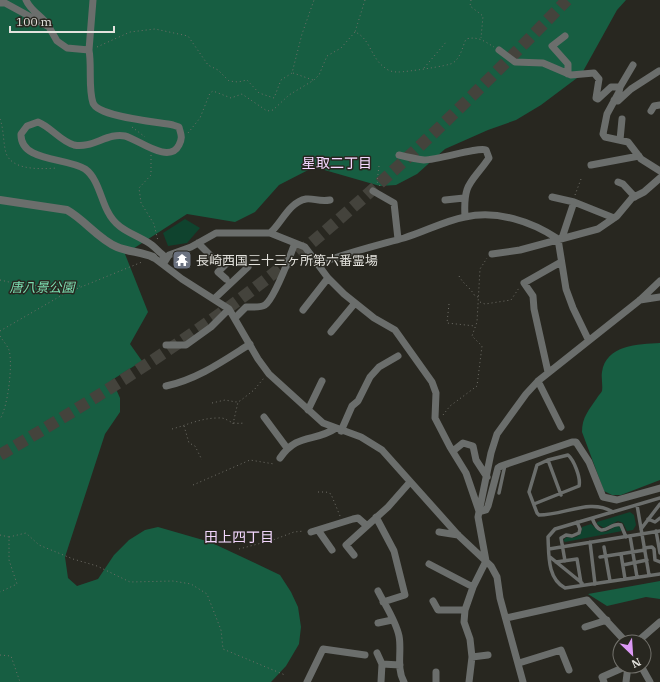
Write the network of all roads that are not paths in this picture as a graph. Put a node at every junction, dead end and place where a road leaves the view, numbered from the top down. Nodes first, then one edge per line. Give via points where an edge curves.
1 (26, 0) edge
2 (93, 0) edge
3 (0, 3) edge
4 (49, 26) junction
5 (565, 36) dead end
6 (89, 50) junction
7 (499, 50) road end
8 (633, 65) dead end
9 (659, 70) dead end
10 (568, 74) junction
11 (620, 87) junction
12 (614, 100) junction
13 (660, 105) edge
14 (651, 111) dead end
15 (622, 119) dead end
16 (620, 140) junction
17 (399, 155) dead end
18 (639, 156) junction
19 (591, 165) dead end
20 (660, 171) edge
21 (660, 178) edge
22 (618, 182) dead end
23 (373, 191) dead end
24 (552, 197) dead end
25 (635, 197) junction
26 (464, 198) junction
27 (0, 200) edge
28 (330, 200) dead end
29 (445, 200) dead end
30 (574, 202) junction
31 (465, 217) junction
32 (614, 218) junction
33 (270, 233) junction
34 (560, 239) junction
35 (398, 240) junction
36 (198, 243) junction
37 (295, 243) junction
38 (492, 254) road end
39 (153, 257) joint
40 (561, 262) junction
41 (164, 264) junction
42 (318, 264) junction
43 (248, 267) dead end
44 (328, 278) junction
45 (226, 280) dead end
46 (660, 281) edge
47 (660, 297) edge
48 (214, 299) junction
49 (640, 300) junction
50 (355, 303) junction
51 (229, 308) junction
52 (303, 310) dead end
53 (235, 318) junction
54 (331, 332) dead end
55 (588, 340) junction
56 (250, 344) junction
57 (166, 345) dead end
58 (398, 356) dead end
59 (548, 372) junction
60 (322, 381) dead end
61 (538, 381) junction
62 (166, 386) dead end
63 (308, 410) junction
64 (264, 416) dead end
65 (561, 427) dead end
66 (338, 430) junction
67 (287, 448) junction
68 (453, 451) junction
69 (280, 458) road end
70 (548, 460) junction
71 (505, 464) junction
72 (487, 477) junction
73 (410, 482) junction
74 (660, 488) edge
75 (499, 493) dead end
76 (561, 495) junction
77 (660, 498) edge
78 (534, 504) junction
79 (660, 504) edge
80 (637, 505) junction
81 (479, 512) junction
82 (613, 512) junction
83 (376, 517) junction
84 (592, 518) junction
85 (660, 518) edge
86 (648, 519) junction
87 (577, 522) junction
88 (366, 525) junction
89 (641, 529) junction
90 (318, 530) junction
91 (658, 530) edge
92 (311, 532) road end
93 (439, 532) dead end
94 (642, 534) junction
95 (458, 535) junction
96 (628, 536) junction
97 (590, 542) junction
98 (562, 547) junction
99 (604, 547) dead end
100 (549, 549) junction
101 (645, 549) junction
102 (332, 550) dead end
103 (633, 552) junction
104 (660, 553) edge
105 (621, 554) junction
106 (354, 555) dead end
107 (606, 556) junction
108 (549, 557) junction
109 (600, 557) dead end
110 (646, 560) junction
111 (486, 561) junction
112 (565, 561) junction
113 (556, 562) junction
114 (635, 562) junction
115 (660, 562) edge
116 (429, 564) dead end
117 (623, 564) junction
118 (660, 574) edge
119 (649, 575) junction
120 (637, 577) junction
121 (625, 579) junction
122 (610, 582) junction
123 (583, 584) junction
124 (595, 584) junction
125 (473, 587) junction
126 (378, 591) dead end
127 (433, 601) dead end
128 (383, 602) junction
129 (465, 610) junction
130 (506, 618) junction
131 (392, 620) junction
132 (607, 620) junction
133 (660, 622) edge
134 (378, 623) dead end
135 (585, 627) dead end
136 (619, 634) edge
137 (646, 634) edge
138 (377, 652) dead end
139 (365, 655) dead end
140 (488, 655) dead end
141 (472, 657) junction
142 (519, 663) junction
143 (382, 664) junction
144 (400, 665) junction
145 (569, 670) dead end
146 (436, 672) dead end
147 (612, 673) edge
148 (309, 682) edge
149 (381, 682) edge
150 (404, 682) edge
151 (436, 682) edge
152 (468, 682) edge
153 (523, 682) edge
154 (604, 682) edge

1 - 4 street via 29,6 45,18
2 - 6 street
3 - 4 street via 5,3
4 - 6 street via 57,41 67,48
5 - 10 street via 552,46 568,64
6 - 41 street via 93,103 96,107 126,118 173,125 179,128 182,137 178,148 172,152 163,152 125,136 116,136 87,145 73,144 38,122 27,126 21,134 23,145 32,154 67,161 88,172 114,222 124,231 149,243 163,255
7 - 10 street via 515,62 543,63
8 - 11 street
9 - 12 street via 618,101
10 - 11 street via 597,75 598,99 612,87
11 - 12 street
12 - 16 street via 602,134
13 - 14 street via 654,106
15 - 16 street
16 - 18 street via 632,146
17 - 26 street via 424,160 486,150 489,158 472,179
18 - 19 street
18 - 20 street
21 - 25 street
22 - 25 street via 624,184
23 - 35 street via 394,203
24 - 30 street
25 - 32 street
26 - 29 street
26 - 31 street
27 - 39 street via 67,210 117,247
28 - 33 street via 321,202 306,199 299,202
30 - 32 street
30 - 34 street
31 - 34 street via 485,216 521,220
31 - 35 street
32 - 34 street via 598,229
33 - 36 street via 216,232
33 - 37 street
34 - 38 street via 520,250
34 - 40 street
35 - 42 street
36 - 41 street via 184,251 169,255
36 - 45 street via 224,265 218,272
37 - 42 street via 305,247
37 - 53 street via 281,278 267,303 263,306 246,307
39 - 41 street
40 - 55 street via 566,289
40 - 59 street via 524,283 533,296
41 - 48 street
42 - 44 street
43 - 48 street
44 - 50 street
44 - 52 street
46 - 49 street
47 - 49 street
48 - 51 street
49 - 55 street
50 - 54 street
50 - 68 street via 374,318 396,330 432,382 436,393 436,418
51 - 53 street
51 - 57 street via 211,327 186,345
53 - 56 street
55 - 59 street
56 - 62 street via 201,375
56 - 63 street via 269,374
58 - 66 street via 370,377
59 - 61 street
60 - 63 street
61 - 65 street
61 - 72 street via 497,434
63 - 66 street
64 - 67 street
66 - 67 street via 301,440
66 - 73 street via 382,450
67 - 69 street
68 - 72 street via 463,444 473,446 476,460
68 - 81 street via 466,473
70 - 76 lane
70 - 76 lane via 569,456 579,479 579,486 576,489
70 - 78 lane via 539,463 535,468 529,492
71 - 74 street via 576,442 584,451 603,497 617,500
71 - 75 lane
71 - 81 street via 498,468 486,510
72 - 81 street
73 - 83 street
73 - 95 street
76 - 78 lane
77 - 80 lane
78 - 82 lane via 539,515 596,505
79 - 86 lane
80 - 82 lane
80 - 89 lane
81 - 111 street
82 - 84 lane
83 - 88 street
83 - 128 street via 394,551 406,595
84 - 87 lane
84 - 96 lane via 600,530 608,530 616,524 621,525
85 - 86 lane via 655,522
86 - 89 lane
87 - 98 lane via 579,533 562,536
87 - 100 lane via 556,529 550,534
88 - 90 street via 358,518
88 - 106 street via 346,545
89 - 94 lane
90 - 92 street
90 - 102 street
91 - 94 lane
91 - 104 lane
93 - 95 street
94 - 96 lane
94 - 101 lane
95 - 111 street
96 - 97 lane
96 - 103 lane
97 - 98 lane
97 - 124 lane
98 - 100 lane
98 - 112 lane
99 - 107 lane
100 - 108 lane
101 - 103 lane
101 - 110 lane
101 - 115 lane via 652,547 655,560
103 - 105 lane
103 - 114 lane
105 - 107 lane
105 - 117 lane
107 - 109 lane
107 - 122 lane
108 - 113 lane
108 - 123 lane via 552,573 558,584 565,588
110 - 114 lane
110 - 119 lane
111 - 125 street
111 - 130 street via 497,577
112 - 113 lane
112 - 123 lane via 577,559
113 - 123 lane
114 - 117 lane
114 - 120 lane
116 - 125 street
117 - 121 lane
118 - 119 lane
119 - 120 lane
120 - 121 lane
121 - 122 lane
122 - 124 lane
123 - 124 lane
125 - 129 street
126 - 128 street
127 - 129 street via 435,609 438,610
128 - 131 street
129 - 141 street via 464,622 470,639
130 - 132 street via 587,600
130 - 142 street
131 - 134 street
131 - 144 street via 399,634
132 - 135 street
132 - 136 street
133 - 137 street
138 - 143 street
139 - 148 street via 323,649
140 - 141 street
141 - 152 street
142 - 145 street via 561,650
142 - 153 street
143 - 144 street
143 - 149 street
144 - 150 street
146 - 151 street
147 - 154 street via 602,677

